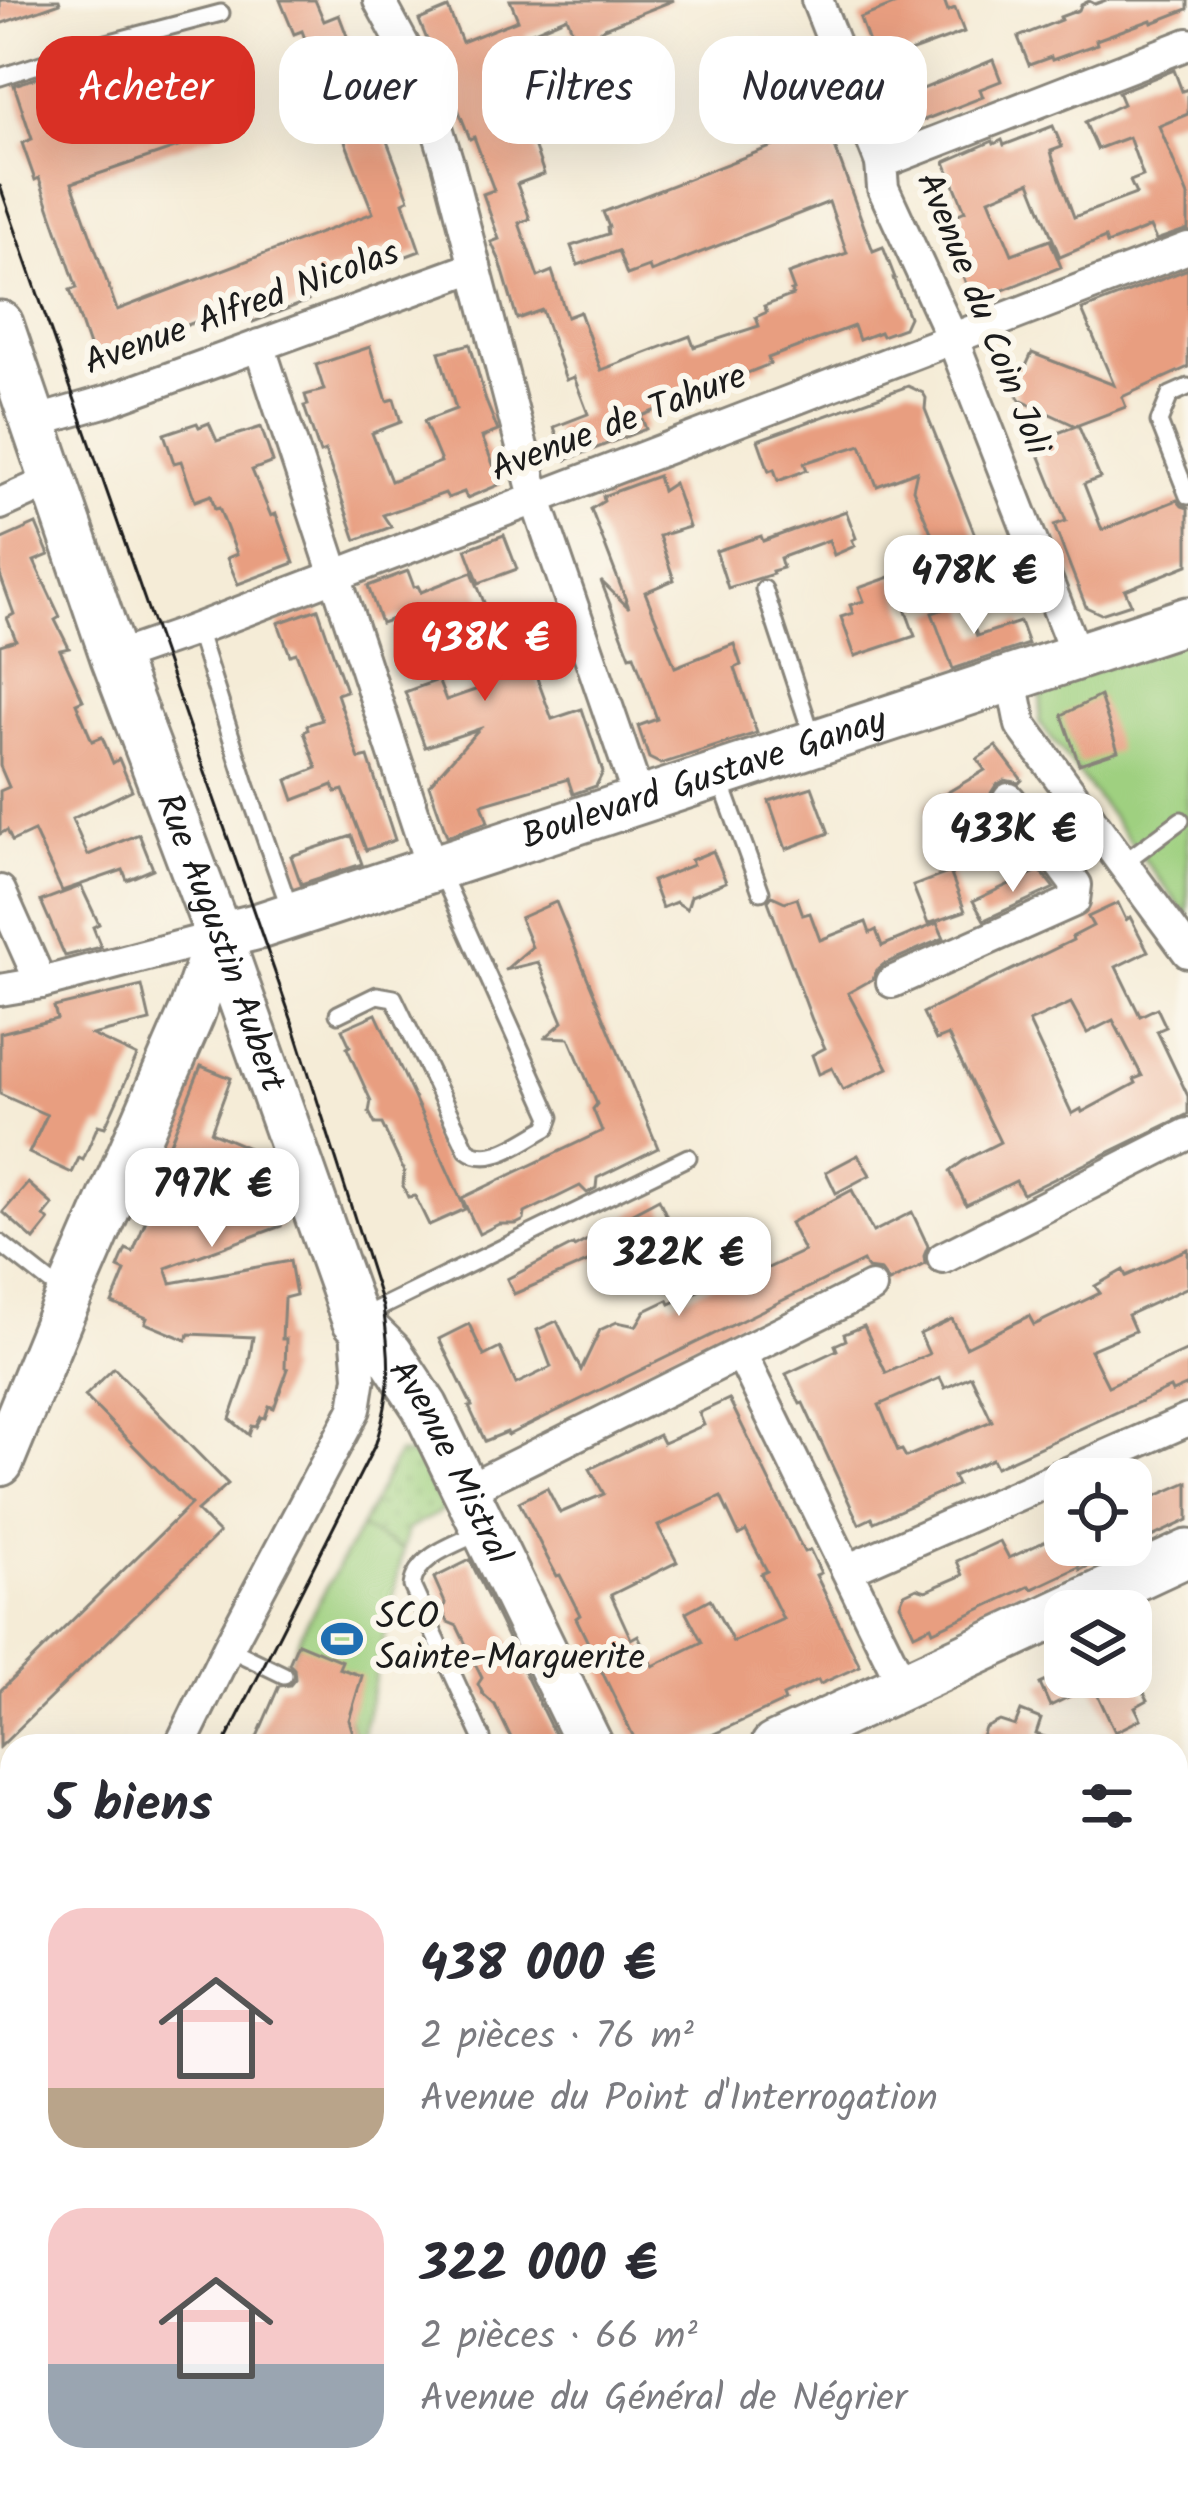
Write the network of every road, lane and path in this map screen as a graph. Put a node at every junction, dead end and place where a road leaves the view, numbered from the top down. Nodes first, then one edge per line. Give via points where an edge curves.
1 (378, 0) edge
2 (824, 2) edge
3 (221, 13) dead end
4 (1188, 44) edge
5 (0, 77) edge
6 (881, 163) junction
7 (1188, 248) edge
8 (475, 267) junction
9 (0, 325) edge
10 (953, 340) junction
11 (260, 345) junction
12 (1188, 387) edge
13 (34, 422) junction
14 (53, 480) junction
15 (1188, 496) edge
16 (535, 497) junction
17 (0, 504) edge
18 (336, 575) junction
19 (764, 589) dead end
20 (1188, 620) edge
21 (196, 629) junction
22 (1077, 657) junction
23 (114, 658) junction
24 (1012, 680) junction
25 (815, 744) junction
26 (719, 776) junction
27 (1009, 799) dead end
28 (640, 802) junction
29 (1088, 817) junction
30 (1180, 820) dead end
31 (1047, 846) junction
32 (1123, 863) junction
33 (435, 868) junction
34 (0, 891) edge
35 (760, 892) dead end
36 (292, 915) junction
37 (219, 936) junction
38 (1188, 952) edge
39 (892, 982) dead end
40 (41, 983) junction
41 (0, 990) edge
42 (338, 1014) dead end
43 (1188, 1134) edge
44 (688, 1157) dead end
45 (0, 1243) edge
46 (943, 1258) dead end
47 (871, 1288) dead end
48 (68, 1297) junction
49 (355, 1320) junction
50 (741, 1354) junction
51 (1188, 1420) edge
52 (0, 1463) edge
53 (476, 1510) junction
54 (1188, 1553) edge
55 (847, 1570) junction
56 (1188, 1577) edge
57 (1152, 1595) edge
58 (228, 1648) junction
59 (1044, 1648) edge
60 (284, 1675) dead end
61 (903, 1685) junction
62 (186, 1734) edge
63 (480, 1734) edge
64 (584, 1734) edge
65 (799, 1734) edge
66 (858, 1734) edge

1 - 8 street via 422,80
2 - 6 street, Avenue du Coin Joli
3 - 5 lane
4 - 6 street
6 - 10 street, Avenue du Coin Joli via 883,188
7 - 10 street, Avenue de Tahure
8 - 11 street, Avenue Alfred Nicolas
8 - 16 street
9 - 13 main road, Rue Augustin Aubert
10 - 16 street, Avenue de Tahure
10 - 22 street, Avenue du Coin Joli
11 - 13 street, Avenue Alfred Nicolas
11 - 18 street
12 - 15 lane via 1170,395 1160,422
13 - 14 main road, Rue Augustin Aubert
14 - 17 street
14 - 23 main road, Rue Augustin Aubert
16 - 18 street, Avenue de Tahure
16 - 28 street
18 - 21 street, Avenue de Tahure
18 - 33 street
19 - 25 lane
20 - 22 main road, Boulevard Gustave Ganay
21 - 23 street, Avenue de Tahure
21 - 36 lane
22 - 24 main road, Boulevard Gustave Ganay
23 - 37 main road, Rue Augustin Aubert
24 - 25 main road, Boulevard Gustave Ganay
24 - 29 street via 1021,724
25 - 26 main road, Boulevard Gustave Ganay
26 - 28 main road, Boulevard Gustave Ganay
26 - 35 lane
27 - 31 street
28 - 33 main road, Boulevard Gustave Ganay
29 - 31 street
29 - 32 street
30 - 32 lane
31 - 39 street via 1076,885 1074,901
32 - 38 street
33 - 36 main road, Boulevard Gustave Ganay
33 - 42 lane via 551,1123 495,1155 473,1156 394,998 377,995
34 - 40 street
36 - 37 main road, Boulevard Gustave Ganay
37 - 40 street
37 - 48 main road
37 - 49 main road, Rue Augustin Aubert
40 - 41 street
43 - 46 street
44 - 49 lane
45 - 48 lane
47 - 50 street
48 - 52 main road
49 - 53 main road, Avenue Mistral via 425,1407
49 - 58 street, Rue Augustin Aubert via 355,1408
50 - 53 street
50 - 55 street
51 - 55 street
53 - 63 lane via 414,1571 412,1586
53 - 64 main road, Avenue Mistral
54 - 61 main road
55 - 61 street
56 - 57 main road
58 - 60 lane
58 - 62 street, Rue Augustin Aubert
59 - 66 main road
61 - 65 main road

